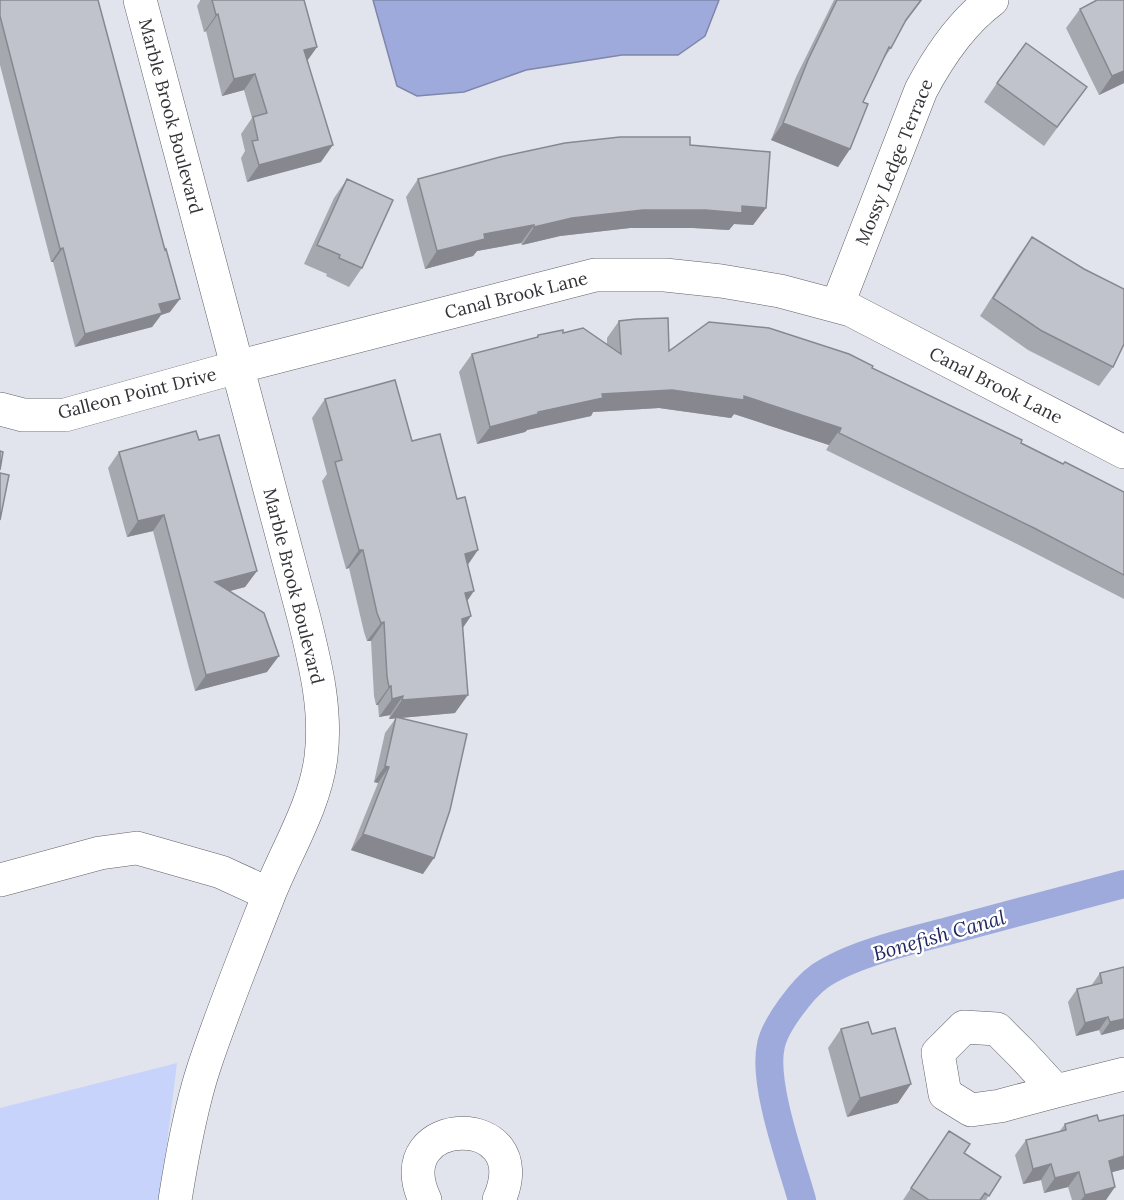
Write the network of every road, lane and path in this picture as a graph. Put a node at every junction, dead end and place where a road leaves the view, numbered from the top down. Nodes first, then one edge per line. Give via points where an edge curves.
1 (140, 0) edge
2 (992, 0) edge
3 (837, 306) junction
4 (237, 367) junction
5 (0, 409) edge
6 (1124, 452) edge
7 (0, 880) edge
8 (269, 894) junction
9 (1124, 1074) edge
10 (1056, 1091) dead end
11 (175, 1200) edge
12 (425, 1200) edge
13 (499, 1200) edge

1 - 4 street, Marble Brook Boulevard
2 - 3 street, Mossy Ledge Terrace via 937,59 921,90
3 - 4 street, Canal Brook Lane via 721,281 665,275 595,275
3 - 6 street, Canal Brook Lane
4 - 5 street, Galleon Point Drive via 65,415 23,415
4 - 8 street, Marble Brook Boulevard via 320,679 321,757 309,801
7 - 8 street via 100,853 137,848 221,872
8 - 11 street, Marble Brook Boulevard via 204,1068
9 - 10 street
12 - 13 street via 418,1173 424,1154 438,1139 466,1131 494,1144 502,1157 506,1172

